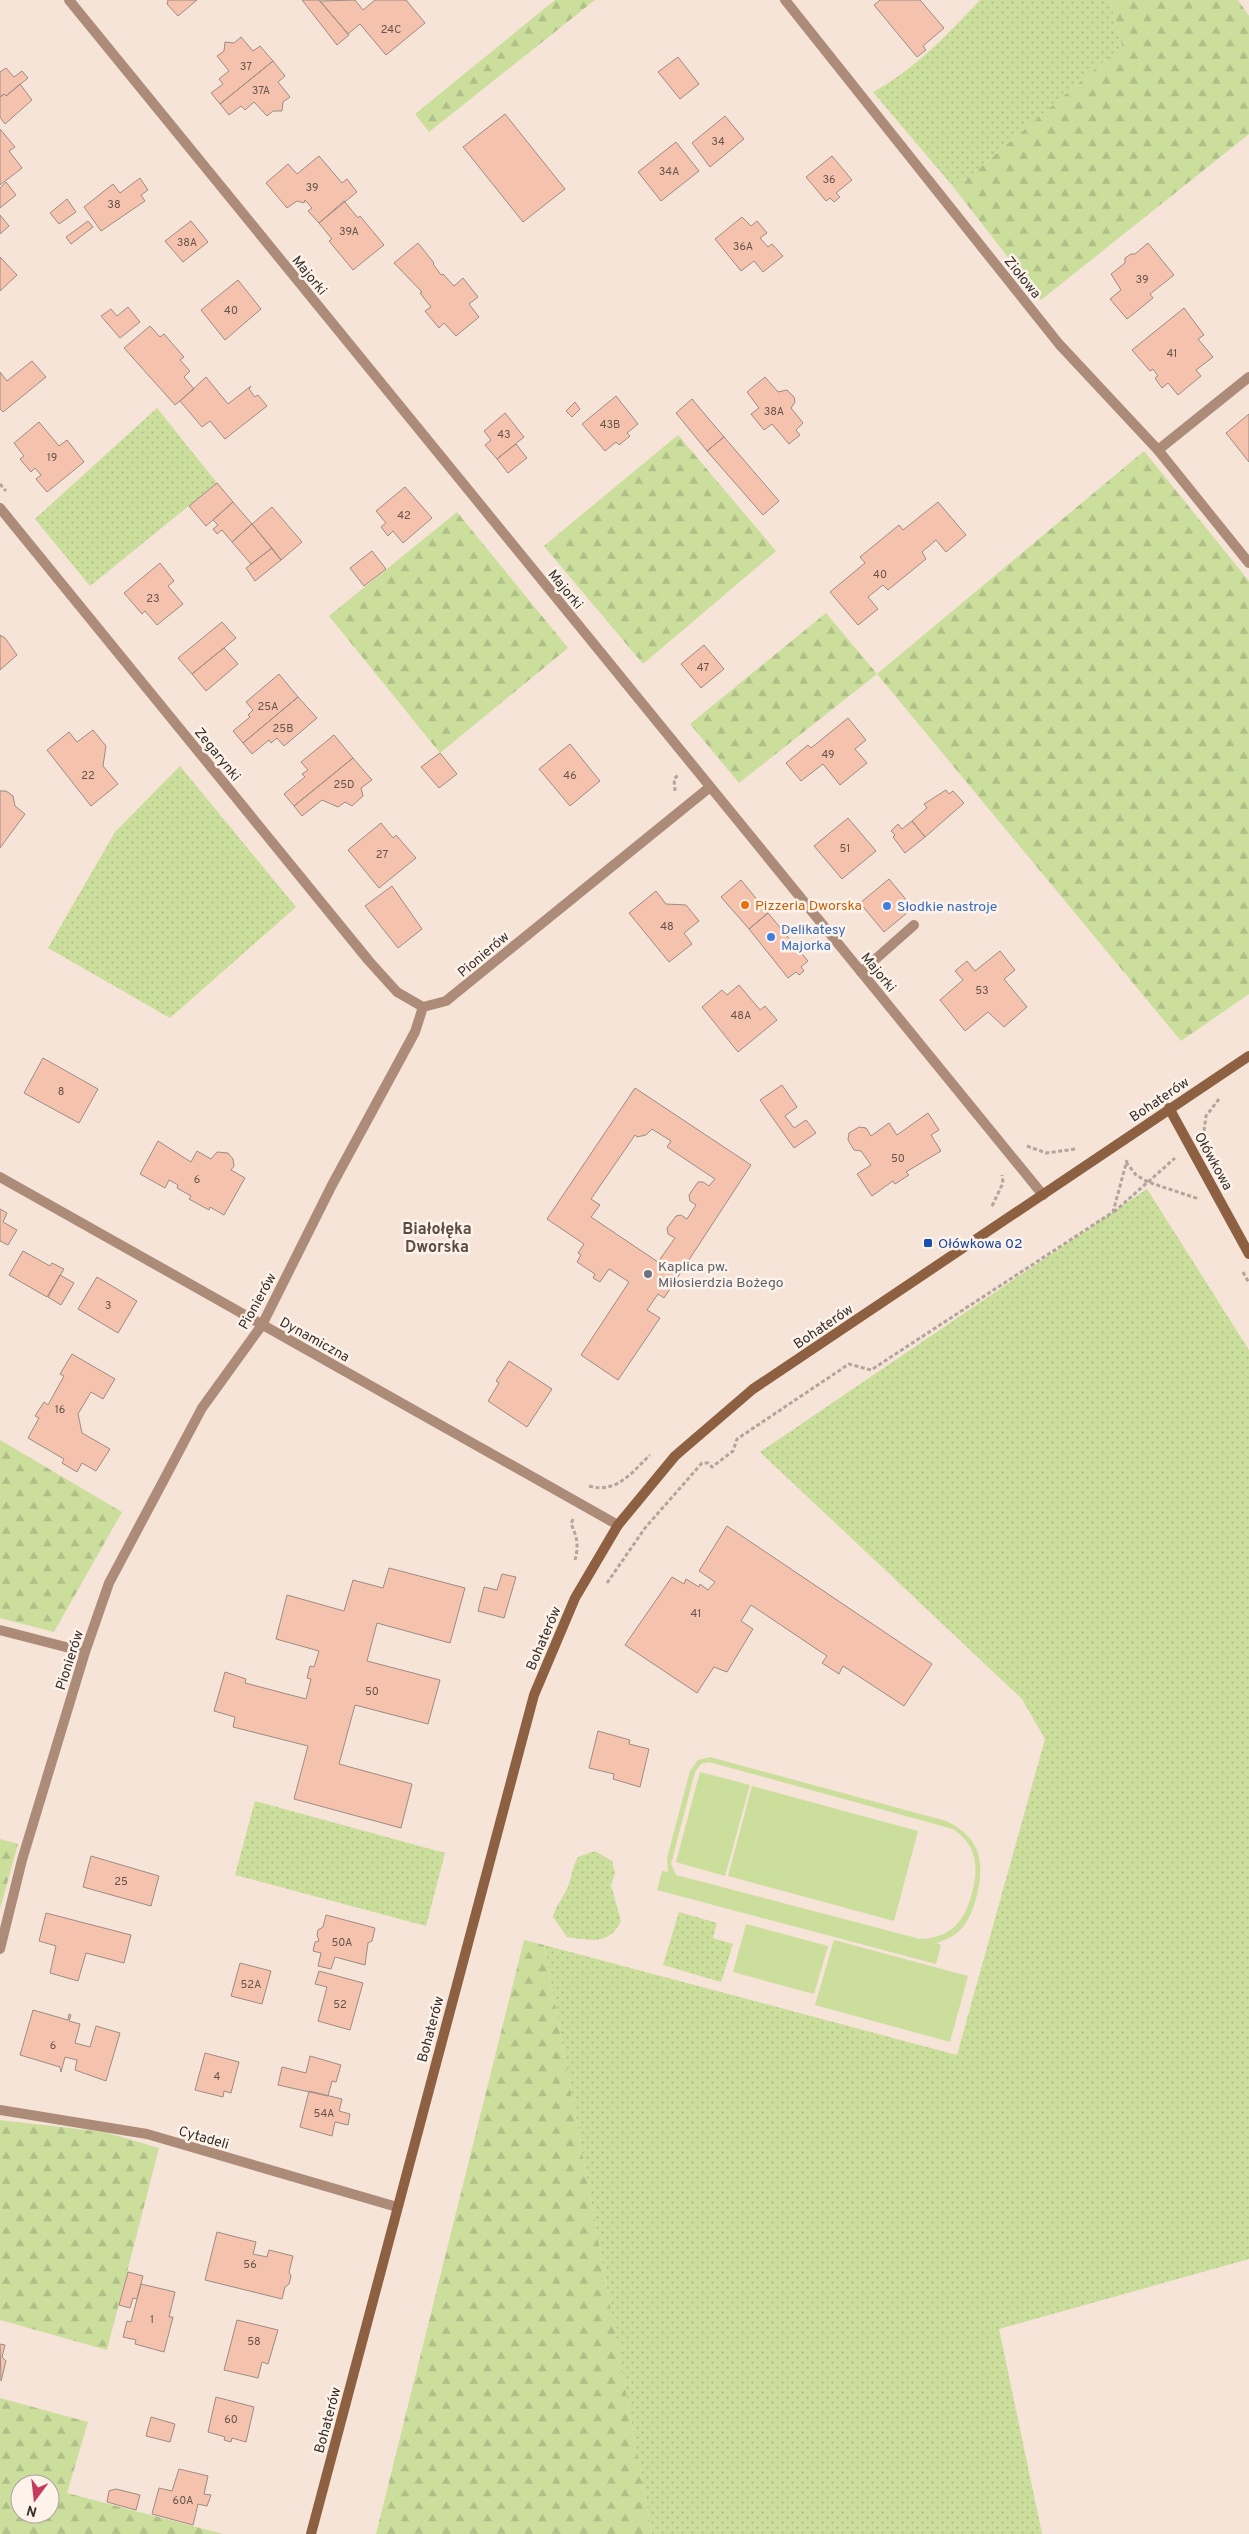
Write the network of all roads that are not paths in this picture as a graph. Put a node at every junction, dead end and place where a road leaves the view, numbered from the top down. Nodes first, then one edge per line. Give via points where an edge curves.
1 (68, 0) edge
2 (784, 0) edge
3 (1249, 377) edge
4 (1158, 450) junction
5 (0, 508) edge
6 (1249, 563) edge
7 (710, 787) junction
8 (914, 926) dead end
9 (861, 972) junction
10 (423, 1007) junction
11 (1249, 1056) edge
12 (1169, 1108) junction
13 (0, 1177) edge
14 (1043, 1195) junction
15 (1249, 1254) edge
16 (262, 1325) junction
17 (618, 1525) junction
18 (0, 1630) edge
19 (85, 1652) junction
20 (0, 1949) edge
21 (0, 2110) edge
22 (397, 2207) junction
23 (311, 2534) edge

1 - 7 street, Majorki
2 - 4 street, Ziołowa via 1059,344
3 - 4 street
4 - 6 street, Ziołowa
5 - 10 street, Zegarynki via 369,961 398,992
7 - 9 street, Majorki
7 - 10 street, Pionierów via 446,1001
8 - 9 street
9 - 14 street, Majorki
10 - 16 street, Pionierów via 414,1032
11 - 12 street, Bohaterów
12 - 14 street, Bohaterów
12 - 15 street, Ołówkowa
13 - 16 street, Dynamiczna
14 - 17 street, Bohaterów via 753,1390 675,1456
16 - 17 street, Dynamiczna
16 - 19 street, Pionierów via 198,1417 109,1583
17 - 22 street, Bohaterów via 575,1598 534,1695
18 - 19 street
19 - 20 street, Pionierów via 22,1860
21 - 22 street, Cytadeli via 147,2134
22 - 23 street, Bohaterów

